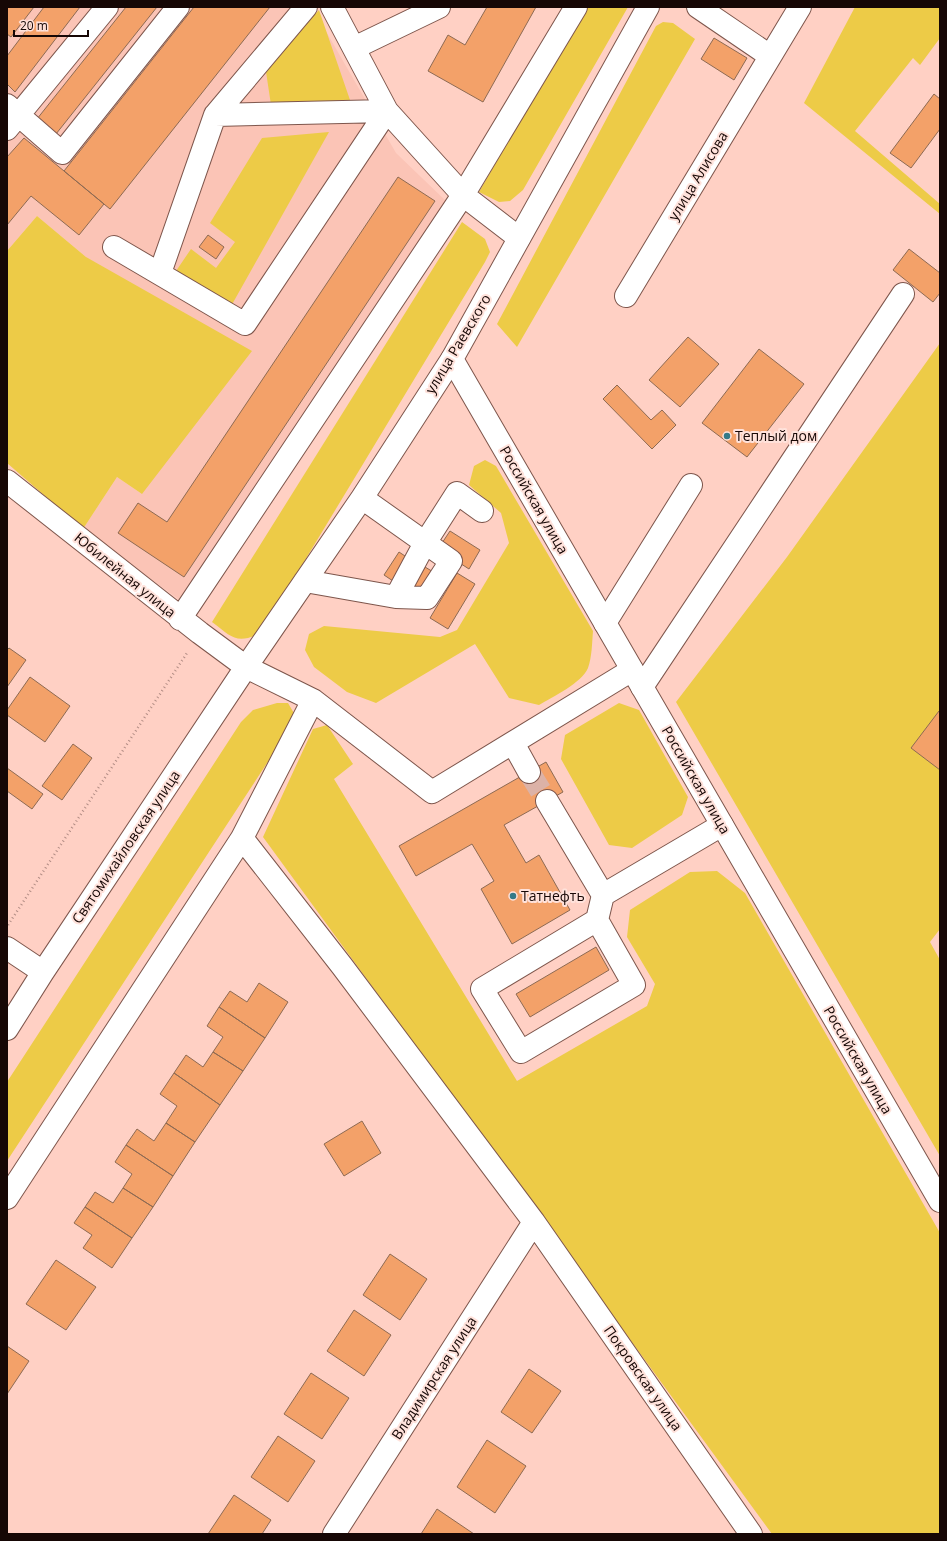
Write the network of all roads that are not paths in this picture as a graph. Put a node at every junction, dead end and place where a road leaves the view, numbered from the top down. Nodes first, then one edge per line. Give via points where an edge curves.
1 (107, 7) edge
2 (178, 7) edge
3 (306, 7) edge
4 (332, 7) edge
5 (440, 7) edge
6 (576, 7) edge
7 (648, 7) edge
8 (698, 7) edge
9 (800, 7) edge
10 (354, 48) junction
11 (770, 56) junction
12 (387, 111) junction
13 (215, 115) junction
14 (11, 116) edge
15 (462, 195) junction
16 (519, 238) junction
17 (114, 247) dead end
18 (160, 273) junction
19 (903, 294) dead end
20 (626, 296) dead end
21 (452, 359) junction
22 (7, 480) edge
23 (691, 485) dead end
24 (362, 498) junction
25 (482, 511) dead end
26 (425, 543) junction
27 (305, 581) junction
28 (396, 597) junction
29 (180, 619) junction
30 (605, 623) junction
31 (246, 667) junction
32 (637, 679) junction
33 (313, 700) junction
34 (513, 743) junction
35 (529, 772) tunnel mouth
36 (547, 801) tunnel mouth
37 (722, 825) junction
38 (242, 838) junction
39 (603, 895) junction
40 (597, 920) junction
41 (7, 948) edge
42 (43, 972) junction
43 (7, 1029) edge
44 (7, 1198) edge
45 (940, 1201) edge
46 (534, 1222) junction
47 (334, 1534) edge
48 (751, 1534) edge

1 - 14 street
2 - 14 street via 62,153
3 - 13 street
4 - 10 street
5 - 10 street
6 - 15 street
7 - 16 street, улица Раевского
8 - 11 street
9 - 11 street, улица Алисова
10 - 12 street
11 - 20 street, улица Алисова
12 - 13 street
12 - 15 street
12 - 18 street via 245,324
13 - 18 street
15 - 16 street
15 - 29 street
16 - 21 street, улица Раевского
17 - 18 street
19 - 32 street
21 - 24 street, улица Раевского
21 - 30 street, Российская улица
22 - 29 street, Юбилейная улица
23 - 30 street
24 - 26 street
24 - 27 street, улица Раевского
25 - 26 street via 457,494
26 - 28 street
26 - 28 street via 451,561 427,598
27 - 28 street
27 - 31 street, улица Раевского
29 - 31 street, Юбилейная улица
30 - 32 street, Российская улица
31 - 33 street, Юбилейная улица
31 - 42 street, Святомихайловская улица
32 - 34 street
32 - 37 street, Российская улица
33 - 34 street, Юбилейная улица via 432,792
33 - 38 street
34 - 35 street
36 - 39 street
37 - 39 street
37 - 45 street, Российская улица
38 - 44 street
38 - 46 street, Покровская улица via 342,966
39 - 40 street
40 - 40 street via 634,985 520,1052 482,989
41 - 42 street
42 - 43 street, Святомихайловская улица
46 - 47 street, Владимирская улица
46 - 48 street, Покровская улица

